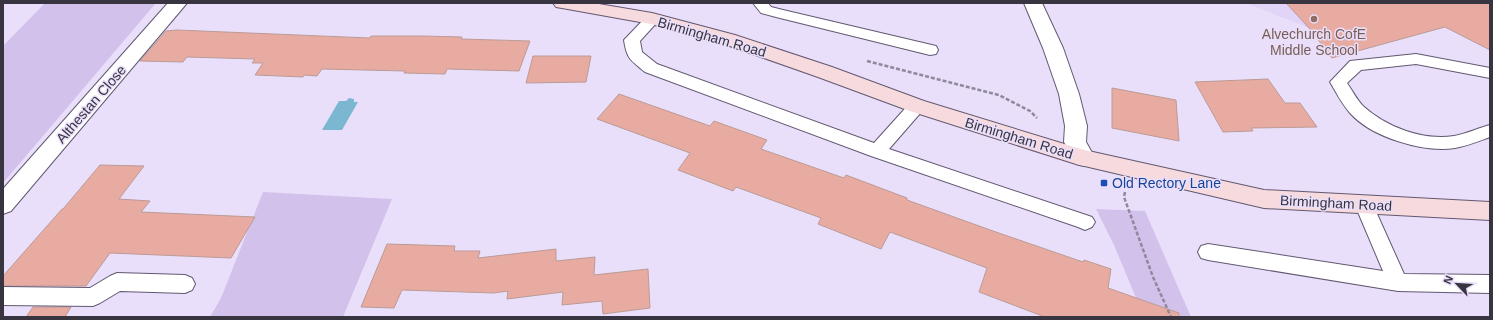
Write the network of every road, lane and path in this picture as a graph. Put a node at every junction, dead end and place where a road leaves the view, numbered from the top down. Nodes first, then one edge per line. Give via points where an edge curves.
1 (178, 3) edge
2 (570, 3) edge
3 (760, 3) edge
4 (1033, 3) edge
5 (652, 19) junction
6 (930, 50) dead end
7 (889, 66) dead end
8 (1490, 73) edge
9 (917, 106) junction
10 (1490, 131) edge
11 (1075, 136) junction
12 (877, 151) junction
13 (1084, 158) junction
14 (1131, 168) junction
15 (1364, 205) junction
16 (3, 206) edge
17 (1490, 211) edge
18 (1085, 222) dead end
19 (1208, 252) dead end
20 (1398, 282) junction
21 (185, 284) dead end
22 (1490, 284) edge
23 (3, 296) edge
24 (1171, 317) edge

1 - 16 street, Althestan Close
2 - 5 main road, Birmingham Road
3 - 6 lane via 766,10
4 - 11 street via 1053,48 1069,94 1076,126
5 - 9 main road, Birmingham Road via 728,39
5 - 12 lane via 632,40 634,54 651,68
7 - 11 path via 999,95 1030,111 1045,124
8 - 10 lane via 1416,59 1356,65 1338,82 1356,109 1376,126 1406,137 1432,143 1455,142
9 - 12 lane
9 - 13 main road, Birmingham Road
11 - 13 street via 1075,142
12 - 18 lane
13 - 14 main road, Birmingham Road
14 - 15 main road, Birmingham Road via 1264,199
14 - 24 path via 1124,197
15 - 17 main road, Birmingham Road
15 - 20 lane
19 - 20 lane
20 - 22 lane
21 - 23 lane via 117,282 93,297

